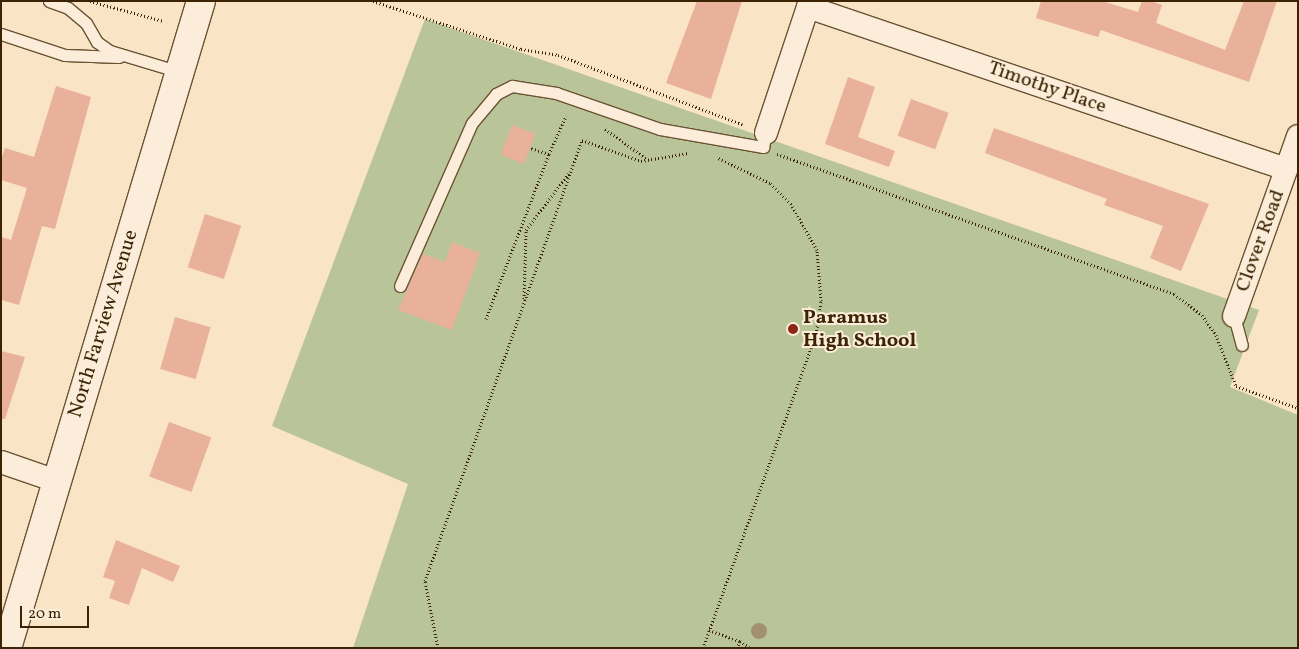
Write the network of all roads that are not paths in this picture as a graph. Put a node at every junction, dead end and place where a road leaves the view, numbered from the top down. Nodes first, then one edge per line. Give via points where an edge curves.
1 (49, 1) edge
2 (201, 1) edge
3 (809, 4) edge
4 (1, 34) edge
5 (124, 58) junction
6 (180, 72) junction
7 (1298, 136) edge
8 (764, 140) joint
9 (1286, 169) junction
10 (400, 286) dead end
11 (1234, 316) joint
12 (1242, 345) dead end
13 (1, 462) edge
14 (56, 481) junction
15 (7, 648) edge

1 - 5 lane via 68,8 86,23 97,42
2 - 6 street, North Farview Avenue
3 - 8 street
3 - 9 street, Timothy Place
4 - 5 lane via 66,55
5 - 6 lane
6 - 14 street, North Farview Avenue
7 - 9 street, Clover Road
8 - 10 lane via 660,129 556,93 512,86 496,94 472,122
9 - 11 street, Clover Road
11 - 12 lane, Clover Road
13 - 14 street
14 - 15 street, North Farview Avenue

